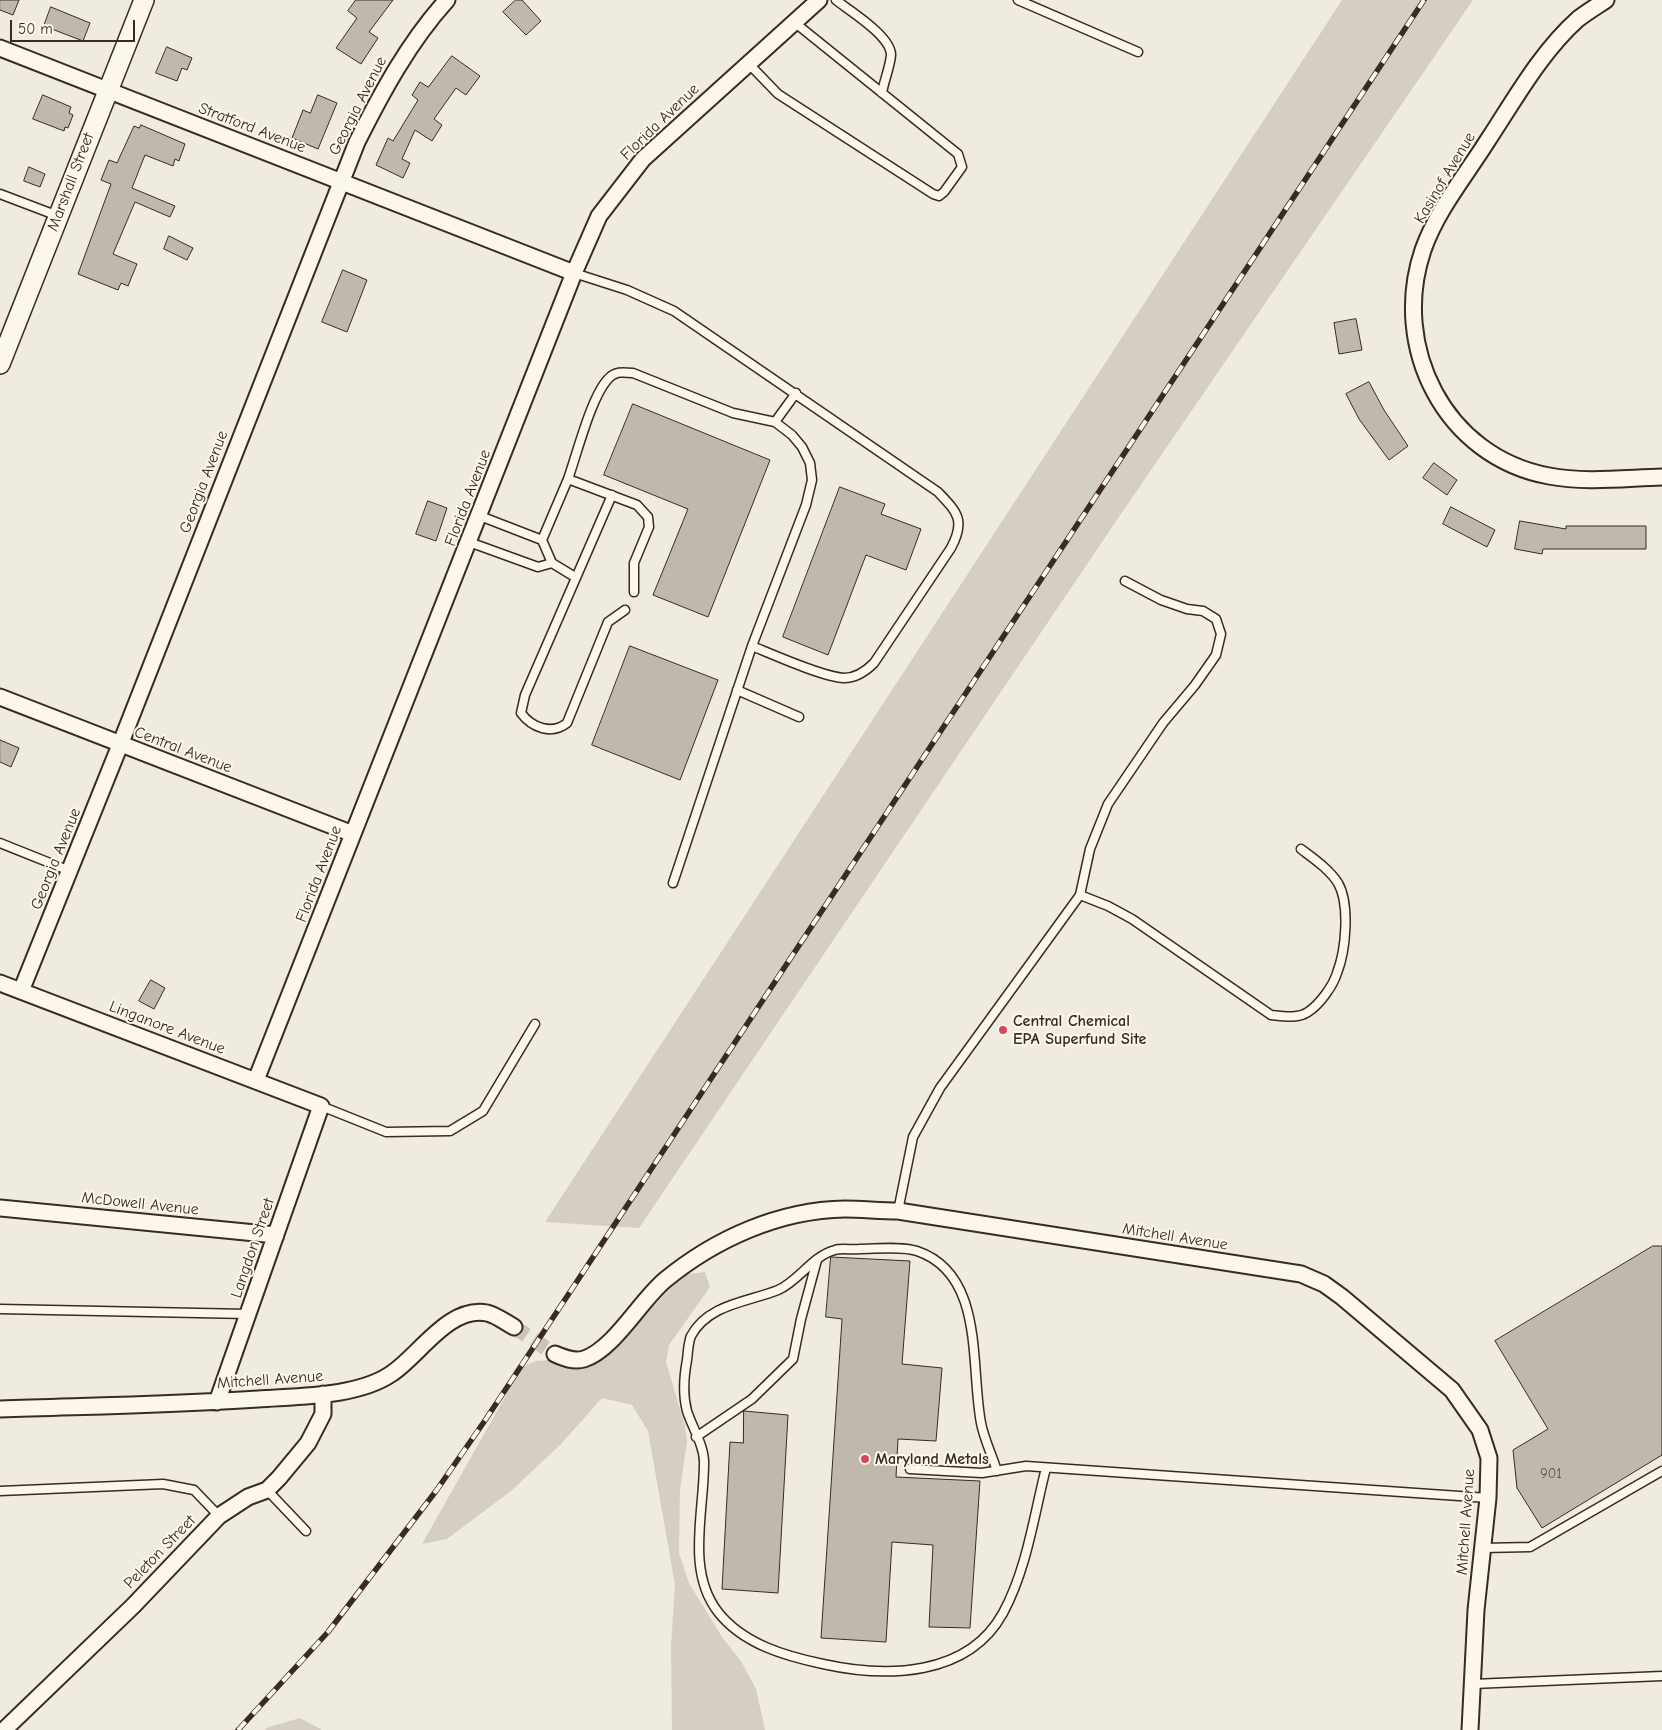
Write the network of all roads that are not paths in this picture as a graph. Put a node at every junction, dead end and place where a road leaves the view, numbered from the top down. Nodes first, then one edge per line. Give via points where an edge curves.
1 (144, 0) edge
2 (447, 0) edge
3 (819, 0) edge
4 (836, 0) edge
5 (1018, 0) edge
6 (1606, 0) edge
7 (794, 22) junction
8 (0, 48) edge
9 (1138, 52) dead end
10 (748, 63) junction
11 (107, 90) junction
12 (882, 94) junction
13 (341, 181) junction
14 (0, 194) edge
15 (58, 216) junction
16 (574, 273) junction
17 (2, 353) edge
18 (796, 393) junction
19 (775, 422) junction
20 (1662, 477) edge
21 (568, 479) junction
22 (612, 495) junction
23 (480, 516) junction
24 (542, 540) junction
25 (469, 542) junction
26 (552, 564) junction
27 (575, 576) junction
28 (1125, 581) dead end
29 (634, 592) dead end
30 (626, 610) dead end
31 (752, 646) junction
32 (737, 690) junction
33 (0, 697) edge
34 (799, 717) dead end
35 (120, 745) junction
36 (353, 834) junction
37 (0, 843) edge
38 (1301, 849) dead end
39 (70, 871) junction
40 (673, 883) dead end
41 (1080, 895) junction
42 (0, 983) edge
43 (21, 991) junction
44 (535, 1024) dead end
45 (256, 1080) junction
46 (321, 1106) junction
47 (0, 1208) edge
48 (898, 1211) junction
49 (276, 1235) junction
50 (817, 1260) junction
51 (0, 1309) edge
52 (248, 1314) junction
53 (514, 1327) tunnel mouth
54 (556, 1354) tunnel mouth
55 (323, 1394) junction
56 (218, 1402) junction
57 (0, 1409) edge
58 (696, 1437) junction
59 (1046, 1468) junction
60 (910, 1469) dead end
61 (997, 1470) junction
62 (1662, 1471) edge
63 (0, 1490) edge
64 (267, 1490) junction
65 (1488, 1498) junction
66 (219, 1516) junction
67 (306, 1531) dead end
68 (1483, 1548) junction
69 (1662, 1676) edge
70 (1472, 1684) junction
71 (4, 1730) edge
72 (1470, 1730) edge

1 - 11 street, Marshall Street
2 - 13 street, Georgia Avenue via 406,53 379,98 356,142
3 - 7 street, Florida Avenue
4 - 12 lane via 887,43 891,53
5 - 9 lane
6 - 20 street, Kasinof Avenue via 1579,19 1548,53 1439,216 1423,250 1412,313 1419,353 1431,387 1448,416 1472,440 1498,458 1525,470 1550,476 1580,479
7 - 10 street, Florida Avenue
7 - 12 lane
8 - 11 street, Stratford Avenue
10 - 12 lane via 786,100 938,196 962,166 958,154
10 - 16 street, Florida Avenue via 643,159 599,216
11 - 13 street, Stratford Avenue
11 - 15 street, Marshall Street
13 - 16 street, Stratford Avenue
13 - 35 street, Georgia Avenue
14 - 15 lane
15 - 17 street, Marshall Street
16 - 18 lane via 627,290 674,312
16 - 23 street, Florida Avenue
18 - 19 lane
18 - 31 lane via 938,492 955,510 960,521 958,536 874,663 857,676 844,678 826,674
19 - 21 lane via 733,413 633,372 619,371 608,378 596,399
19 - 31 lane via 802,447 810,463 812,480 806,506
21 - 22 lane
21 - 24 lane
22 - 27 lane
22 - 29 lane via 637,505 648,517 649,527 634,563
23 - 24 lane
23 - 25 street, Florida Avenue
24 - 26 lane
25 - 26 lane via 538,567
25 - 36 street, Florida Avenue
26 - 27 lane
27 - 30 lane via 525,695 521,713 534,725 552,731 567,723 608,622
28 - 41 lane via 1161,600 1203,611 1216,619 1221,634 1216,655 1196,685 1163,723 1108,804 1090,849
31 - 32 lane
32 - 34 lane
32 - 40 lane
33 - 35 street, Central Avenue
35 - 36 street, Central Avenue
35 - 39 street, Georgia Avenue
36 - 45 street, Florida Avenue
37 - 39 lane
38 - 41 lane via 1324,866 1338,883 1346,906 1337,973 1325,994 1307,1013 1290,1017 1271,1015 1132,919
39 - 43 street, Georgia Avenue
41 - 48 lane via 940,1088 914,1137
42 - 43 street, Linganore Avenue
43 - 45 street, Linganore Avenue
44 - 46 lane via 482,1111 450,1131 386,1132
45 - 46 street, Linganore Avenue
46 - 49 street, Langdon Street
47 - 49 street, McDowell Avenue
48 - 54 street, Mitchell Avenue via 844,1209 797,1215 754,1227 714,1246 677,1270 651,1292 597,1353 583,1360 567,1360
48 - 65 street, Mitchell Avenue via 1301,1274 1324,1284 1452,1390 1465,1406 1480,1430 1488,1458
49 - 52 street, Langdon Street
50 - 58 lane via 793,1360 752,1399
50 - 58 lane via 781,1288 718,1310 700,1324 690,1338 685,1372 686,1406
50 - 61 lane via 834,1250 915,1250 944,1266 958,1282 967,1307 981,1425
51 - 52 lane
52 - 56 street, Langdon Street
53 - 55 street, Mitchell Avenue via 488,1313 461,1315 390,1375 363,1386
55 - 56 street, Mitchell Avenue
55 - 64 street, Peleton Street via 323,1414 308,1443
56 - 57 street, Mitchell Avenue
58 - 59 lane via 705,1460 699,1558 707,1592 718,1611 734,1629 761,1645 795,1658 853,1671 927,1667 954,1660 974,1648 1003,1614 1018,1579
59 - 61 lane via 1026,1466
59 - 65 lane
60 - 61 lane via 982,1473
62 - 68 lane via 1530,1547
63 - 66 lane via 163,1484 194,1490
64 - 66 street, Peleton Street via 248,1497
64 - 67 lane
65 - 68 street, Mitchell Avenue
66 - 71 street, Peleton Street via 133,1606
68 - 70 street, Mitchell Avenue
69 - 70 lane
70 - 72 street, Mitchell Avenue

